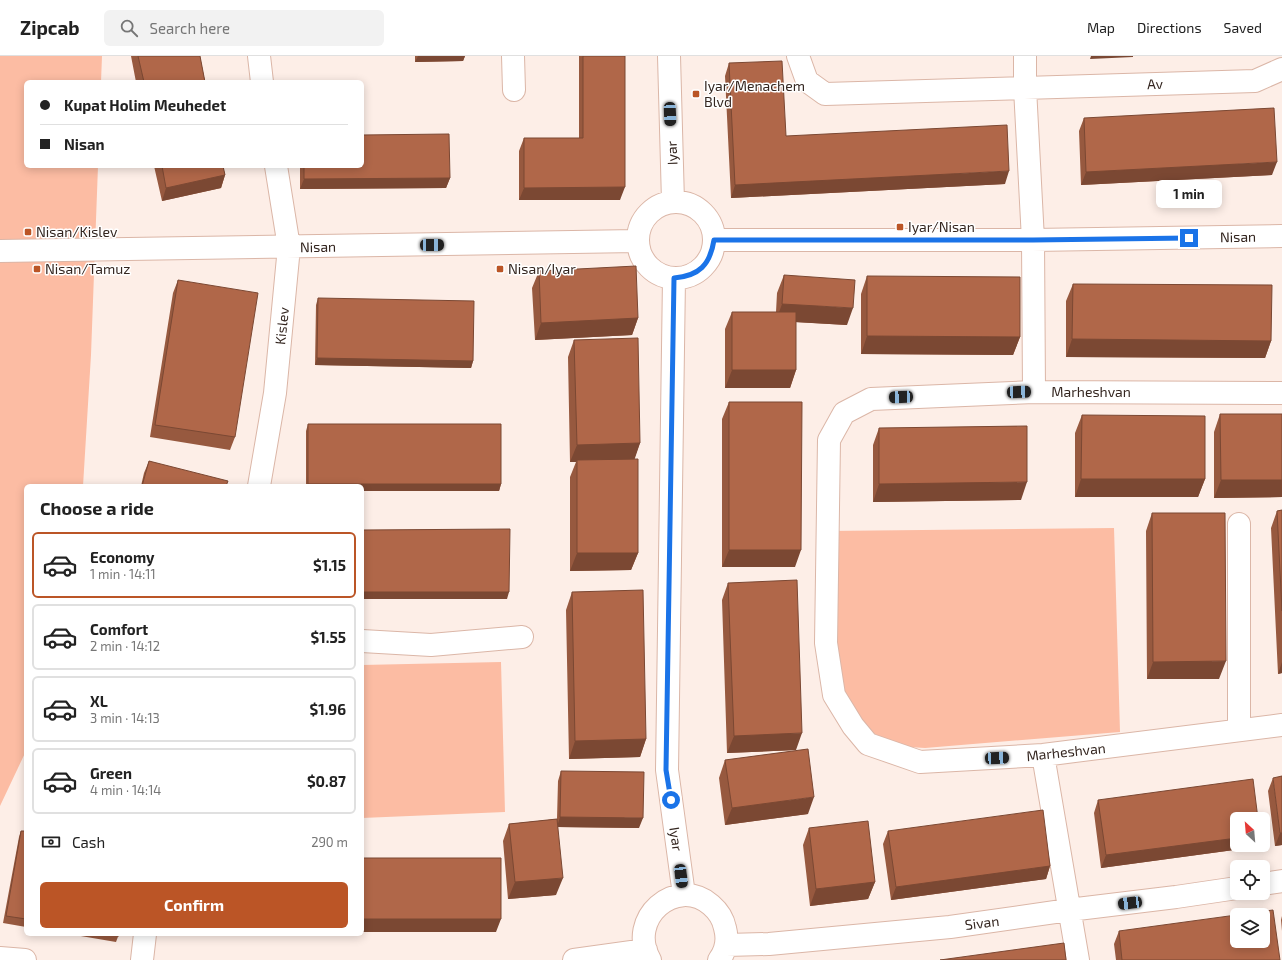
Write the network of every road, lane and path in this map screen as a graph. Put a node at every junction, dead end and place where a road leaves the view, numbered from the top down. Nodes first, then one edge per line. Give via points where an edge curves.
1 (259, 56) edge
2 (513, 56) edge
3 (669, 56) edge
4 (798, 56) edge
5 (1025, 56) edge
6 (1282, 69) edge
7 (262, 80) edge
8 (1025, 88) junction
9 (514, 90) dead end
10 (276, 168) edge
11 (673, 202) junction
12 (1282, 236) edge
13 (714, 240) junction
14 (1033, 240) junction
15 (637, 241) junction
16 (289, 247) junction
17 (0, 251) edge
18 (674, 278) junction
19 (1034, 392) junction
20 (1282, 393) edge
21 (260, 484) edge
22 (1239, 524) dead end
23 (522, 637) dead end
24 (364, 641) edge
25 (1282, 725) edge
26 (1239, 730) junction
27 (1043, 755) junction
28 (1282, 880) edge
29 (1270, 883) edge
30 (1230, 889) edge
31 (684, 895) junction
32 (1069, 910) junction
33 (145, 936) edge
34 (723, 953) edge
35 (648, 955) edge
36 (0, 958) edge
37 (25, 960) edge
38 (142, 960) edge
39 (574, 960) edge
40 (1078, 960) edge

1 - 7 street
2 - 9 street
3 - 11 street, Iyar
4 - 8 street, Av via 807,81 825,94
5 - 8 street
6 - 8 street, Av via 1255,81
8 - 14 street
10 - 16 street, Kislev
11 - 13 street via 686,203 697,208 712,228
11 - 15 street via 662,204 644,218
12 - 14 street, Nisan
13 - 14 street, Nisan
13 - 18 street via 712,252 698,272
14 - 19 street
15 - 16 street, Nisan
15 - 18 street via 639,252 652,271
16 - 17 street, Nisan
16 - 21 street, Kislev via 275,394
18 - 31 street, Iyar via 666,770
19 - 20 street, Marheshvan
19 - 27 street, Marheshvan via 871,398 844,413 829,440 826,643 834,696 868,744 920,762
22 - 26 street
23 - 24 street via 431,645
25 - 26 street, Marheshvan
26 - 27 street, Marheshvan
27 - 32 street
28 - 29 street
30 - 32 street, Sivan
31 - 34 street via 707,902 717,910 724,921 726,933
31 - 35 street via 660,904 651,914 645,925 643,938
32 - 34 street, Sivan via 950,927 769,944
32 - 40 street
33 - 38 street
35 - 39 street
36 - 37 street

